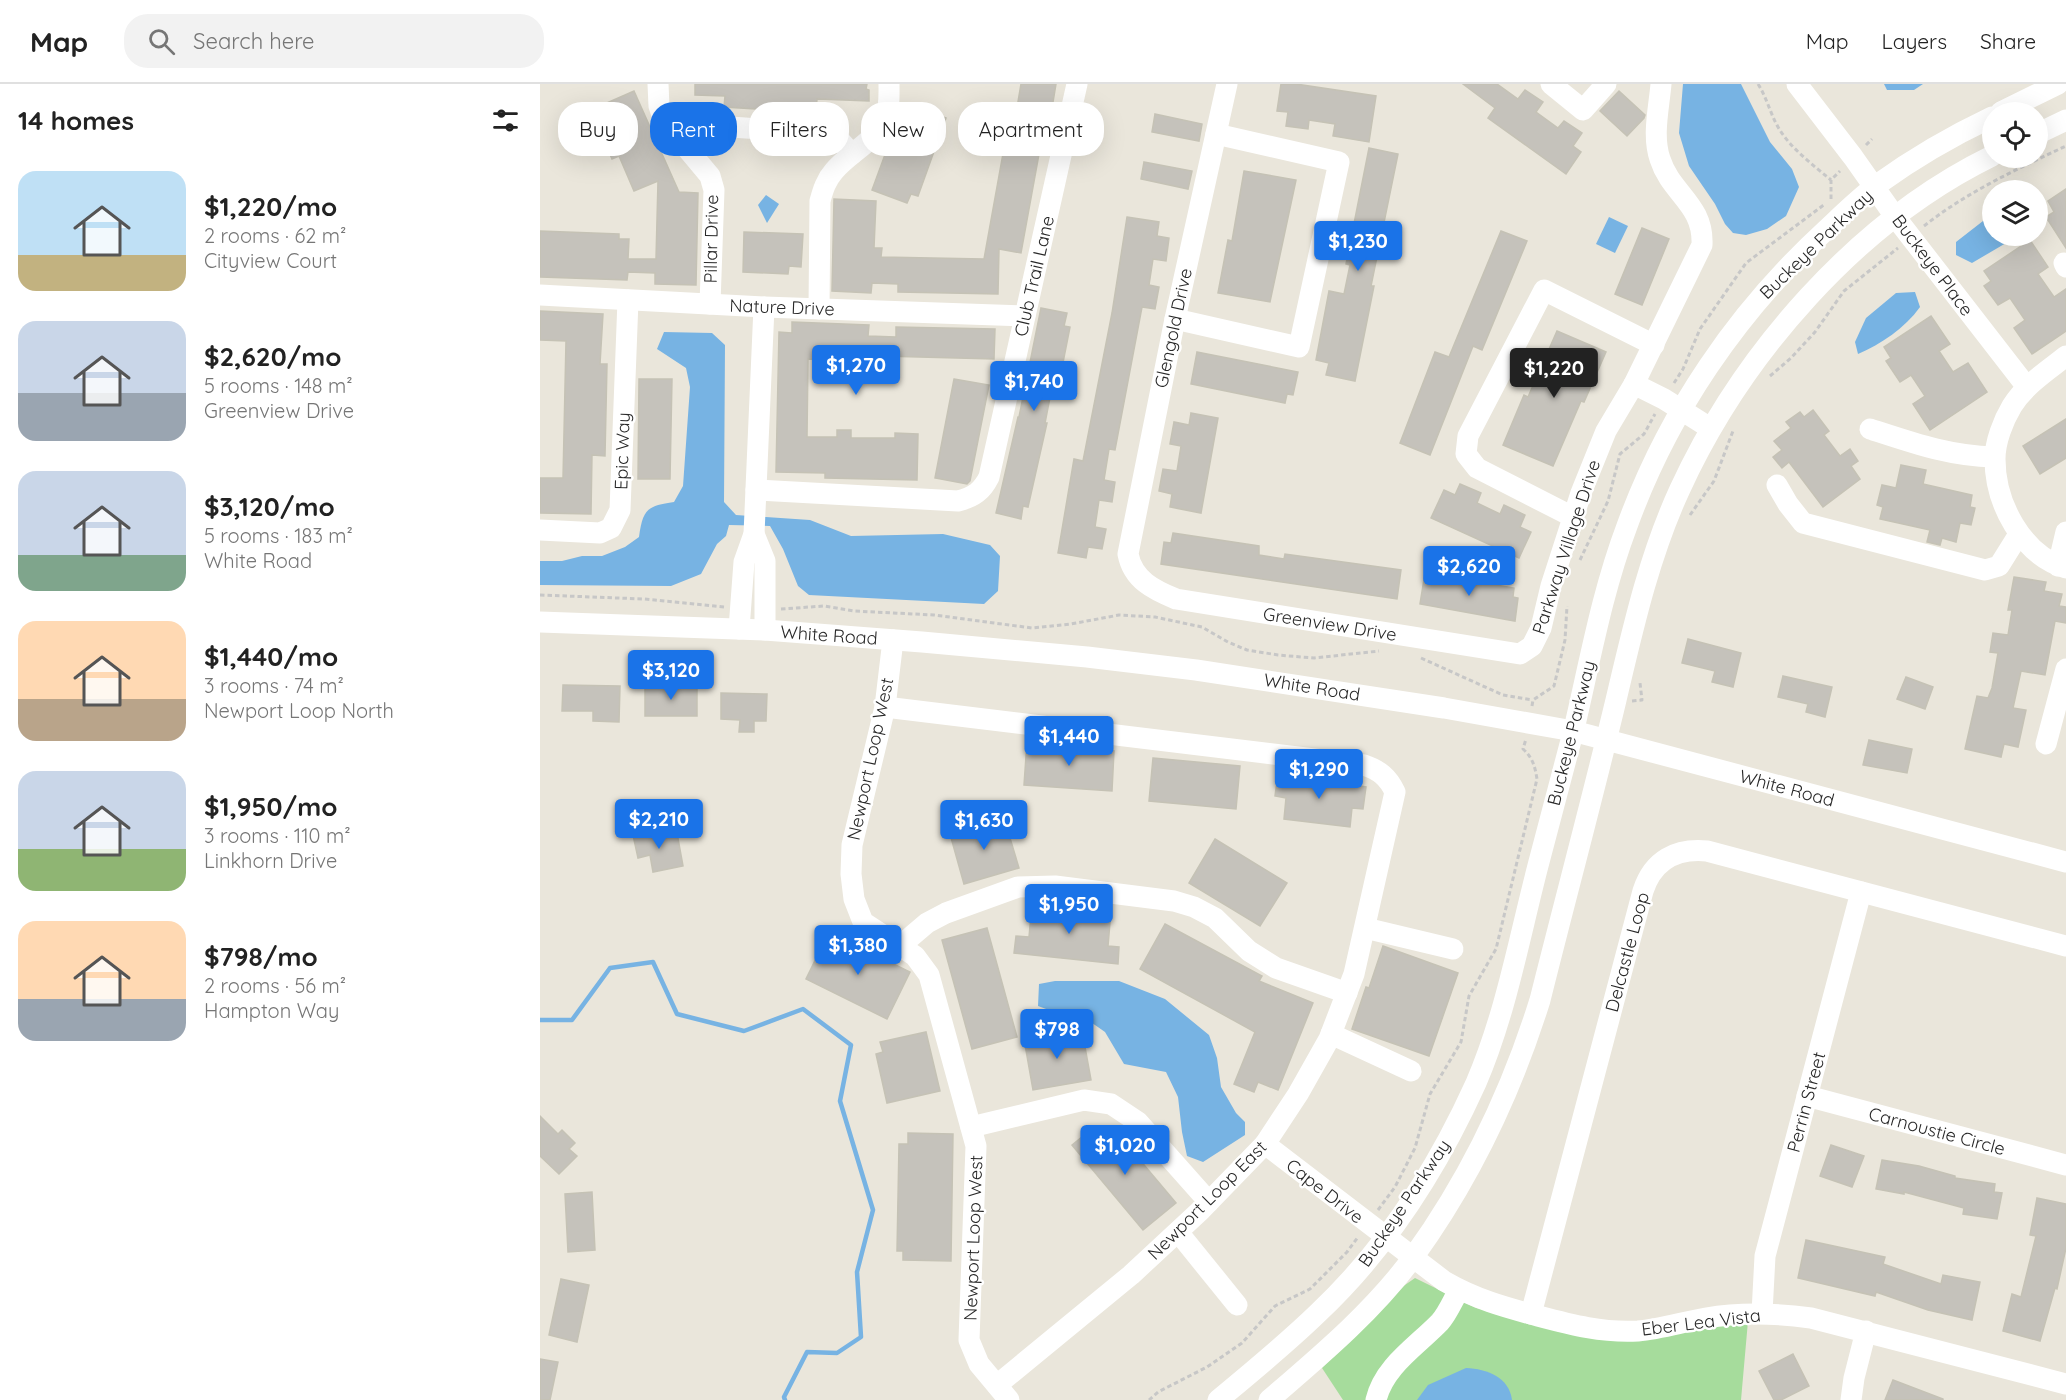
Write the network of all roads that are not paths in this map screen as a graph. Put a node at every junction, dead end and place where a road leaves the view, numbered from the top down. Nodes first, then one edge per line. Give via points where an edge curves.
1 (658, 84) edge
2 (890, 84) edge
3 (1077, 84) edge
4 (1227, 84) edge
5 (1551, 84) edge
6 (1606, 84) edge
7 (1661, 84) edge
8 (1797, 84) edge
9 (2058, 84) edge
10 (659, 102) edge
11 (2021, 102) edge
12 (2066, 120) edge
13 (1982, 122) edge
14 (737, 127) edge
15 (2048, 129) edge
16 (1216, 134) junction
17 (852, 154) junction
18 (693, 156) edge
19 (1982, 162) edge
20 (1875, 186) junction
21 (1896, 218) junction
22 (540, 295) edge
23 (628, 300) junction
24 (710, 304) junction
25 (764, 307) junction
26 (819, 309) junction
27 (1025, 316) junction
28 (1174, 319) junction
29 (1654, 345) junction
30 (2066, 356) edge
31 (1634, 384) junction
32 (2027, 387) junction
33 (1681, 410) junction
34 (1710, 428) junction
35 (1870, 429) dead end
36 (1994, 457) junction
37 (1777, 485) dead end
38 (756, 499) junction
39 (1573, 517) junction
40 (540, 530) edge
41 (2066, 532) edge
42 (754, 534) junction
43 (2019, 534) junction
44 (2062, 567) edge
45 (1135, 572) joint
46 (540, 622) edge
47 (739, 629) junction
48 (765, 630) junction
49 (893, 640) junction
50 (1532, 646) joint
51 (2066, 669) edge
52 (885, 707) junction
53 (1573, 731) junction
54 (1606, 740) junction
55 (2046, 744) dead end
56 (2066, 861) edge
57 (1861, 892) junction
58 (1365, 928) junction
59 (900, 946) junction
60 (2066, 946) edge
61 (1453, 949) dead end
62 (1347, 993) junction
63 (1331, 1034) junction
64 (1411, 1071) dead end
65 (1808, 1096) junction
66 (971, 1127) junction
67 (1265, 1144) junction
68 (2066, 1165) edge
69 (1209, 1202) junction
70 (1178, 1232) junction
71 (1386, 1237) junction
72 (1413, 1257) junction
73 (1459, 1290) junction
74 (1238, 1305) dead end
75 (1762, 1313) junction
76 (1531, 1314) junction
77 (1866, 1331) junction
78 (2066, 1384) edge
79 (1003, 1392) edge
80 (1218, 1400) edge
81 (1269, 1400) edge
82 (1376, 1400) edge
83 (1851, 1400) edge

1 - 10 street, Pillar Drive
2 - 17 street via 885,120 877,133
3 - 27 street, Club Trail Lane
4 - 16 street, Glengold Drive
5 - 6 street via 1583,110
7 - 29 street, Parkway Village Drive via 1656,144 1660,159 1667,177 1698,217 1702,236 1699,254
8 - 20 street, Buckeye Place
9 - 11 street
12 - 15 street
13 - 20 street, Buckeye Parkway via 1920,155
14 - 17 street via 834,134
16 - 28 street, Glengold Drive
16 - 28 street via 1339,162 1299,347
17 - 26 street via 834,170 820,201
18 - 24 street, Pillar Drive via 710,176 714,190
19 - 21 street, Buckeye Parkway via 1940,185
20 - 21 street, Buckeye Place
20 - 33 street, Buckeye Parkway via 1808,247 1758,300 1706,369
21 - 32 street, Buckeye Place
21 - 34 street, Buckeye Parkway via 1832,272 1789,318 1756,358
22 - 23 street, Nature Drive
23 - 24 street, Nature Drive
23 - 40 street, Epic Way via 620,510 611,528 600,533
24 - 25 street, Nature Drive
25 - 26 street, Nature Drive
25 - 38 street
26 - 27 street, Nature Drive
27 - 38 street, Club Trail Lane via 989,477 978,493 958,501
28 - 45 street, Glengold Drive via 1128,554
29 - 31 street, Parkway Village Drive
29 - 39 street via 1545,290 1468,436 1466,454 1477,468
30 - 32 street
31 - 33 street
31 - 39 street, Parkway Village Drive via 1606,431
32 - 36 street via 2000,431
33 - 34 street
33 - 53 street, Buckeye Parkway via 1626,526 1610,574
34 - 54 street, Buckeye Parkway via 1650,563
35 - 36 street via 1935,451
36 - 43 street via 1998,487
37 - 43 street via 1803,523 1985,570 1999,566
38 - 42 street
39 - 50 street, Parkway Village Drive via 1541,628
41 - 44 street
42 - 47 street via 744,562
42 - 48 street via 765,561
43 - 44 street via 2040,556
45 - 50 street, Greenview Drive via 1150,588 1176,599 1520,654
46 - 47 street, White Road
47 - 48 street, White Road
48 - 49 street, White Road
49 - 52 street, Newport Loop West
49 - 53 street, White Road via 1196,670
51 - 55 street
52 - 58 street, Newport Loop East via 1376,768 1395,792
52 - 59 street, Newport Loop West via 852,845 851,874 854,899 863,922
53 - 54 street, White Road
53 - 71 street, Buckeye Parkway via 1507,989 1483,1065 1451,1135
54 - 56 street, White Road
54 - 72 street, Buckeye Parkway via 1540,1000 1517,1070 1484,1144
57 - 60 street, Delcastle Loop
57 - 65 street, Perrin Street
57 - 76 street, Delcastle Loop via 1707,851 1683,851 1660,862 1653,870 1643,891
58 - 61 street
58 - 62 street, Newport Loop East
59 - 62 street via 946,913 1018,887 1055,886 1194,907 1215,918 1249,951 1276,968
59 - 66 street, Newport Loop West via 915,956 929,975
62 - 63 street, Newport Loop East
63 - 64 street
63 - 67 street, Newport Loop East
65 - 68 street, Carnoustie Circle
65 - 75 street, Perrin Street via 1766,1256
66 - 69 street via 1084,1100 1111,1104 1138,1122
66 - 79 street, Newport Loop West via 976,1146 969,1341 979,1364
67 - 69 street, Newport Loop East
67 - 71 street, Cape Drive
69 - 70 street, Newport Loop East
70 - 74 street
70 - 79 street, Newport Loop East
71 - 72 street, Eber Lea Vista
71 - 80 street, Buckeye Parkway via 1320,1312
72 - 73 street, Eber Lea Vista
72 - 81 street, Buckeye Parkway via 1346,1333
73 - 76 street, Eber Lea Vista
73 - 82 street via 1442,1319 1395,1365 1379,1387
75 - 76 street, Eber Lea Vista via 1621,1332 1589,1329
75 - 77 street, Eber Lea Vista via 1811,1318
77 - 78 street, Eber Lea Vista
77 - 83 street

